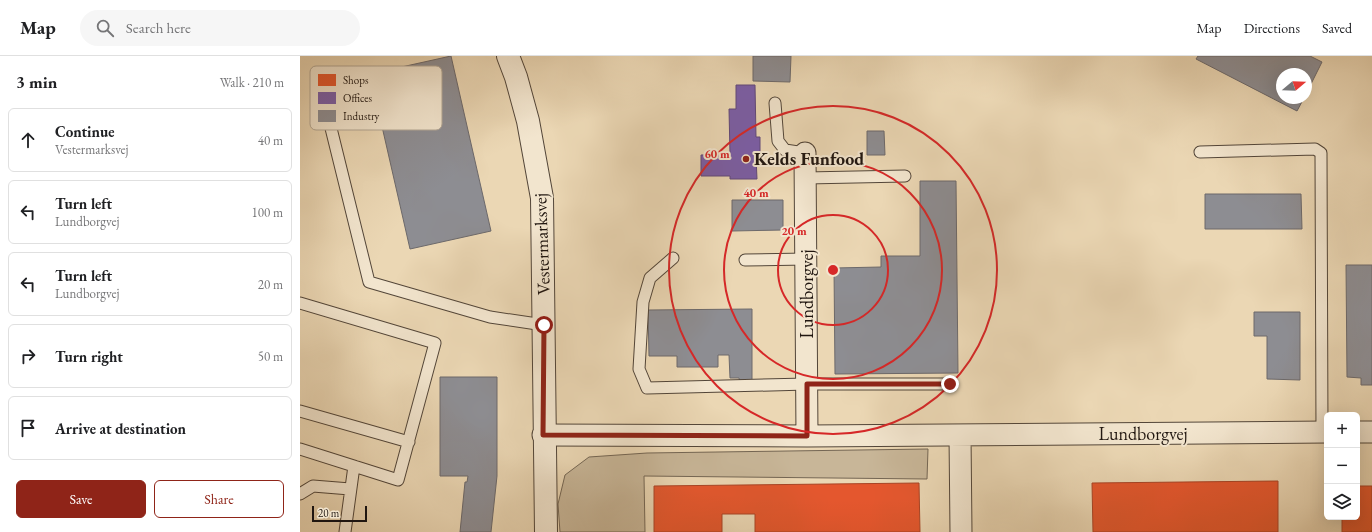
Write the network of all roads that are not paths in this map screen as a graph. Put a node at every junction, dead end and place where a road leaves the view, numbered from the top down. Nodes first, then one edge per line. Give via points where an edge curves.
1 (508, 56) edge
2 (776, 103) dead end
3 (331, 130) edge
4 (805, 152) joint
5 (1200, 152) dead end
6 (904, 176) dead end
7 (806, 178) junction
8 (673, 258) dead end
9 (807, 259) junction
10 (745, 260) dead end
11 (300, 303) edge
12 (544, 325) junction
13 (807, 384) junction
14 (950, 384) dead end
15 (300, 410) edge
16 (1325, 412) edge
17 (1324, 432) edge
18 (1360, 432) edge
19 (1372, 432) edge
20 (543, 435) junction
21 (960, 435) junction
22 (807, 436) junction
23 (409, 442) junction
24 (300, 449) edge
25 (354, 466) junction
26 (350, 489) junction
27 (300, 494) edge
28 (345, 532) edge
29 (546, 532) edge
30 (961, 532) edge

1 - 12 street, Vestermarksvej via 526,114 542,198
2 - 4 lane via 778,141 785,150
3 - 12 lane via 369,282 490,317
4 - 7 street, Lundborgvej
5 - 16 lane via 1315,149 1322,153
6 - 7 lane
7 - 9 street, Lundborgvej
8 - 13 lane via 650,278 643,302 639,369 647,388
9 - 10 lane
9 - 13 street, Lundborgvej
11 - 23 lane via 435,343
12 - 20 street, Vestermarksvej
13 - 14 lane
13 - 22 street, Lundborgvej
15 - 23 lane
17 - 21 street, Lundborgvej
18 - 19 street
20 - 22 street, Lundborgvej
20 - 29 street, Vestermarksvej
21 - 22 street, Lundborgvej
21 - 30 street
23 - 25 lane via 398,480
24 - 25 lane
25 - 26 lane
26 - 27 lane via 313,486
26 - 28 lane

